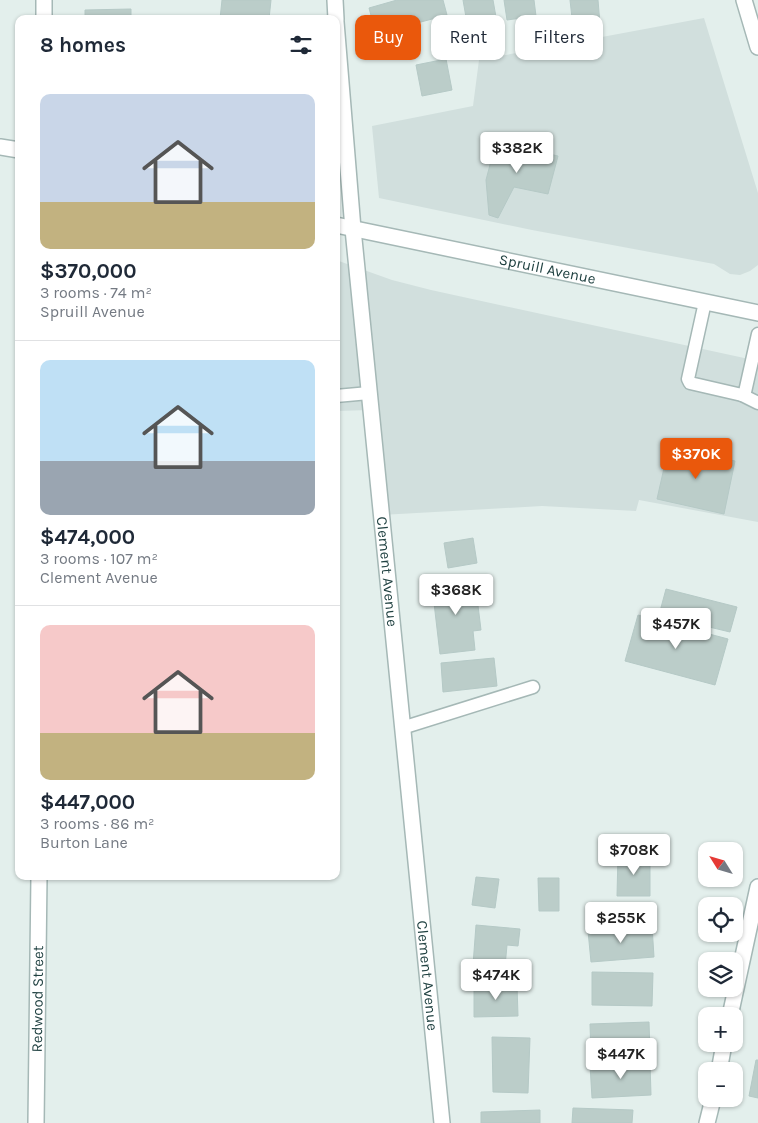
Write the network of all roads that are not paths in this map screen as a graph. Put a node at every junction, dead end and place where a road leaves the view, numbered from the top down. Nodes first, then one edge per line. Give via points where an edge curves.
1 (44, 0) edge
2 (334, 0) edge
3 (744, 0) edge
4 (44, 15) edge
5 (336, 15) edge
6 (758, 47) edge
7 (340, 69) edge
8 (0, 147) edge
9 (15, 149) edge
10 (340, 226) edge
11 (353, 229) junction
12 (705, 302) junction
13 (758, 313) edge
14 (758, 334) edge
15 (369, 393) junction
16 (742, 395) junction
17 (340, 396) edge
18 (758, 403) edge
19 (533, 687) dead end
20 (402, 728) junction
21 (39, 880) edge
22 (758, 887) edge
23 (732, 1007) edge
24 (711, 1107) edge
25 (36, 1123) edge
26 (442, 1123) edge
27 (708, 1123) edge

1 - 4 street
2 - 5 street, Clement Avenue
3 - 6 street
7 - 11 street, Clement Avenue
8 - 9 street
10 - 11 street, Spruill Avenue
11 - 12 street, Spruill Avenue
11 - 15 street, Clement Avenue
12 - 13 street, Spruill Avenue
12 - 16 lane via 688,379
14 - 16 lane via 746,392
15 - 17 lane
15 - 20 street, Clement Avenue
16 - 18 lane
19 - 20 lane
20 - 26 street, Clement Avenue
21 - 25 street, Redwood Street
22 - 23 street
24 - 27 street

